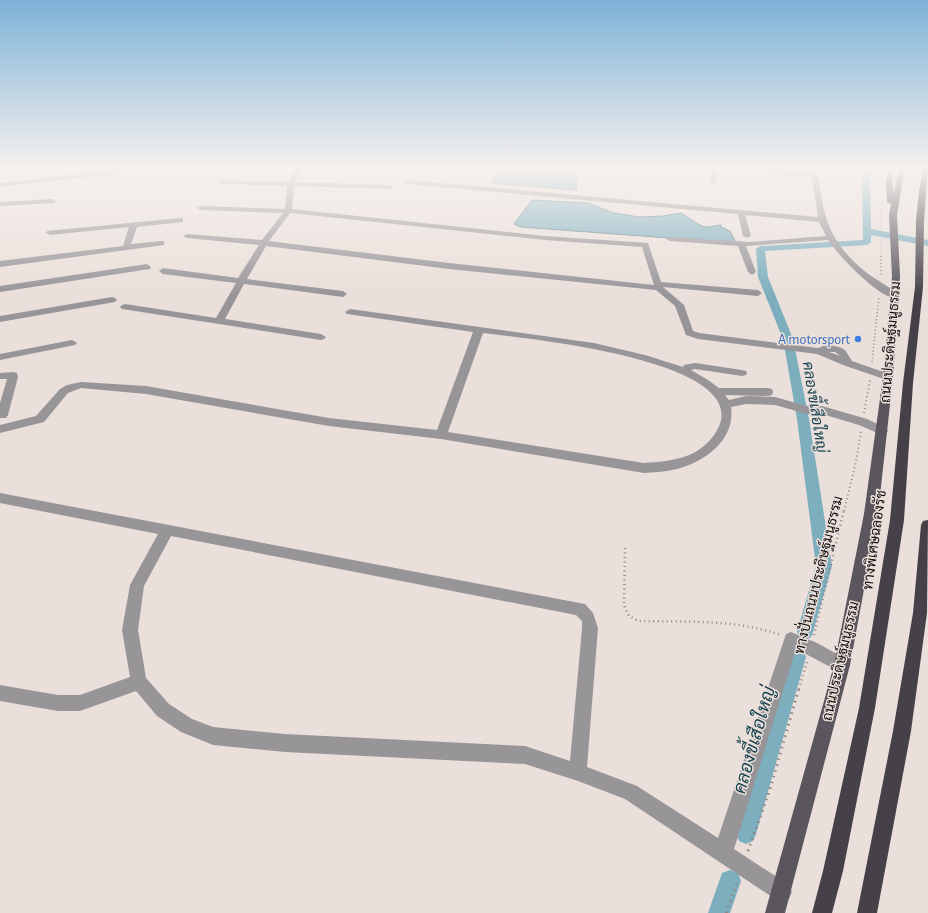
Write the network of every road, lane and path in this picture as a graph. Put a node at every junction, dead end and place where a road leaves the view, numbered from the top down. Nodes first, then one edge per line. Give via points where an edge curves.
1 (236, 210) edge
2 (704, 210) edge
3 (820, 210) edge
4 (892, 210) edge
5 (894, 210) edge
6 (921, 210) edge
7 (288, 212) junction
8 (741, 213) junction
9 (893, 215) junction
10 (180, 220) dead end
11 (822, 220) junction
12 (134, 224) junction
13 (50, 233) dead end
14 (887, 234) junction
15 (188, 236) dead end
16 (747, 236) dead end
17 (670, 239) dead end
18 (161, 243) dead end
19 (264, 243) junction
20 (741, 243) junction
21 (834, 243) junction
22 (126, 248) junction
23 (0, 264) edge
24 (147, 267) dead end
25 (163, 270) dead end
26 (752, 272) dead end
27 (241, 281) junction
28 (659, 286) junction
29 (880, 288) junction
30 (0, 289) edge
31 (758, 293) dead end
32 (343, 294) dead end
33 (895, 296) junction
34 (112, 300) dead end
35 (125, 307) dead end
36 (350, 312) dead end
37 (0, 319) edge
38 (220, 320) junction
39 (479, 330) junction
40 (321, 337) dead end
41 (72, 343) dead end
42 (0, 357) edge
43 (684, 372) junction
44 (871, 372) junction
45 (742, 373) dead end
46 (0, 376) edge
47 (888, 377) junction
48 (716, 391) junction
49 (792, 401) junction
50 (725, 404) junction
51 (2, 415) dead end
52 (863, 422) junction
53 (0, 429) edge
54 (882, 432) junction
55 (441, 435) junction
56 (0, 498) edge
57 (928, 525) edge
58 (167, 530) junction
59 (625, 548) dead end
60 (791, 639) junction
61 (811, 648) junction
62 (842, 665) junction
63 (139, 682) junction
64 (0, 693) edge
65 (578, 772) junction
66 (723, 852) junction
67 (742, 866) junction
68 (782, 892) junction
69 (726, 913) edge
70 (775, 913) edge
71 (822, 913) edge
72 (867, 913) edge

1 - 7 street
2 - 8 street
3 - 11 street
4 - 9 main road
5 - 9 main road, ถนนประดิษฐ์มนูธรรม
6 - 71 highway, ทางพิเศษฉลองรัช via 919,287 897,520 867,708
7 - 19 street
7 - 28 street via 545,238 645,245
8 - 11 street
8 - 16 street
9 - 14 main road, ถนนประดิษฐ์มนูธรรม
10 - 12 street
11 - 21 street
12 - 13 street
12 - 22 street
14 - 29 path, ทางปั่นถนนประดิษฐ์มนูธรรม
14 - 33 main road, ถนนประดิษฐ์มนูธรรม via 896,276
15 - 19 street
17 - 20 street
18 - 22 street
19 - 27 street
19 - 28 street via 449,266
20 - 21 street
20 - 26 street
21 - 29 street via 856,269
22 - 23 street
24 - 30 street
25 - 27 street
27 - 32 street
27 - 38 street
28 - 31 street
28 - 44 street via 679,305 689,333 819,351
29 - 33 street
29 - 44 path, ทางปั่นถนนประดิษฐ์มนูธรรม
33 - 47 main road, ถนนประดิษฐ์มนูธรรม
34 - 37 street
35 - 38 street
36 - 39 street
38 - 40 street
39 - 43 street via 622,351
39 - 55 street
41 - 42 street
43 - 45 street via 688,367 695,366
43 - 48 street
44 - 47 street
44 - 52 path, ทางปั่นถนนประดิษฐ์มนูธรรม
46 - 51 street via 13,375
47 - 54 main road, ถนนประดิษฐ์มนูธรรม
48 - 49 street via 774,393
48 - 50 street
49 - 50 street via 746,400
49 - 52 street
50 - 55 street via 725,427 718,440 700,453 674,465 644,468
52 - 54 street
52 - 61 path, ทางปั่นถนนประดิษฐ์มนูธรรม via 856,462
53 - 55 street via 40,419 64,391 81,385 146,390 329,422
54 - 62 main road, ถนนประดิษฐ์มนูธรรม via 871,514
56 - 58 street
57 - 72 highway via 920,613 902,731
58 - 63 street via 137,585 130,630
58 - 65 street via 580,609 590,619 590,628
59 - 60 path via 624,605 629,616 639,621 744,625 768,630
60 - 61 street
60 - 66 street
61 - 62 street
61 - 67 path, ทางปั่นถนนประดิษฐ์มนูธรรม via 770,789
62 - 68 main road, ถนนประดิษฐ์มนูธรรม
63 - 64 street via 80,703 58,703
63 - 65 street via 163,710 187,726 213,736 355,747 525,755
65 - 66 street via 631,792
66 - 67 street
67 - 68 street
67 - 69 path, ทางปั่นถนนประดิษฐ์มนูธรรม
68 - 70 main road, ถนนประดิษฐ์มนูธรรม

